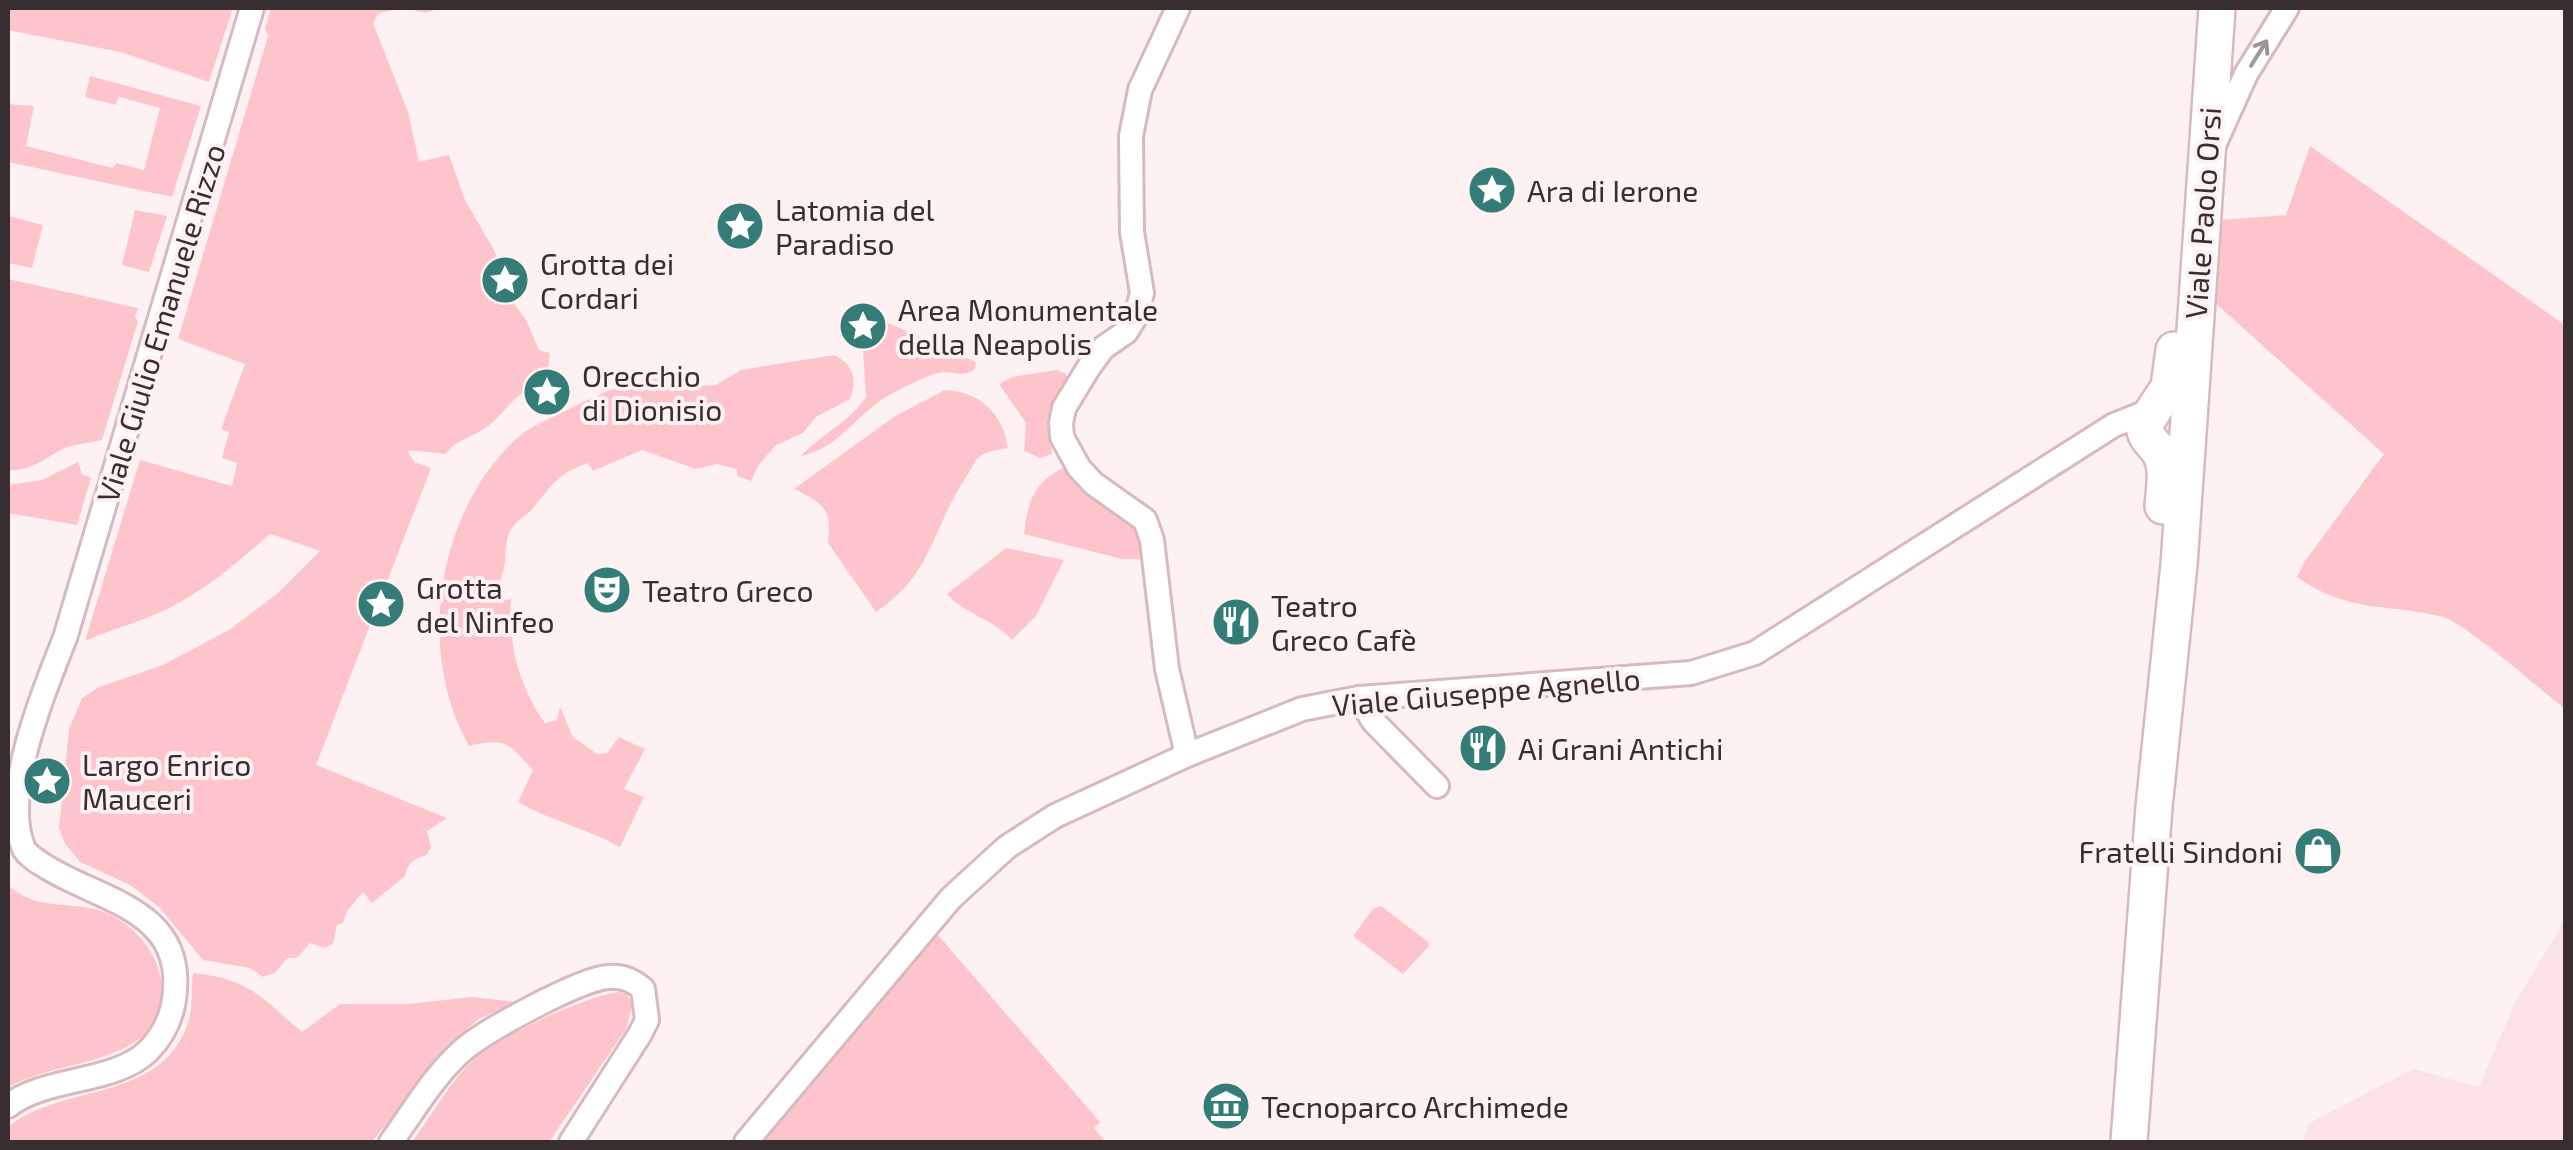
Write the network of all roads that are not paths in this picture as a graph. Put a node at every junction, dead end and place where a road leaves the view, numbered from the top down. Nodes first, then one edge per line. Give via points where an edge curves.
1 (252, 8) edge
2 (1178, 8) edge
3 (2199, 8) edge
4 (2217, 8) edge
5 (2286, 8) edge
6 (2206, 165) junction
7 (2166, 427) junction
8 (2088, 443) junction
9 (1359, 698) junction
10 (16, 744) edge
11 (1188, 755) junction
12 (1437, 786) dead end
13 (16, 846) edge
14 (8, 1106) edge
15 (391, 1142) edge
16 (571, 1142) edge
17 (746, 1142) edge
18 (2129, 1142) edge

1 - 10 street, Viale Giulio Emanuele Rizzo via 65,638
2 - 11 street via 1140,90 1131,136 1132,232 1142,293 1136,316 1089,367 1061,423 1079,468 1145,520 1167,669
3 - 7 main road, Viale Paolo Orsi
4 - 6 main road, Viale Paolo Orsi
6 -> 5 street via 2246,74
6 - 7 main road, Viale Paolo Orsi
7 - 8 street
7 - 8 street, Viale Giuseppe Agnello via 2114,425
7 - 18 main road via 2154,807
8 - 9 street, Viale Giuseppe Agnello via 1755,653 1690,673
9 - 11 street, Viale Giuseppe Agnello via 1302,709
9 - 12 street
10 - 13 street, Viale Giulio Emanuele Rizzo
11 - 17 street, Viale Giuseppe Agnello via 1055,816 974,874
13 - 14 street via 131,907 162,935 176,967 169,1022 146,1054
15 - 16 street via 474,1041 577,986 604,977 632,980 643,990 647,1020

